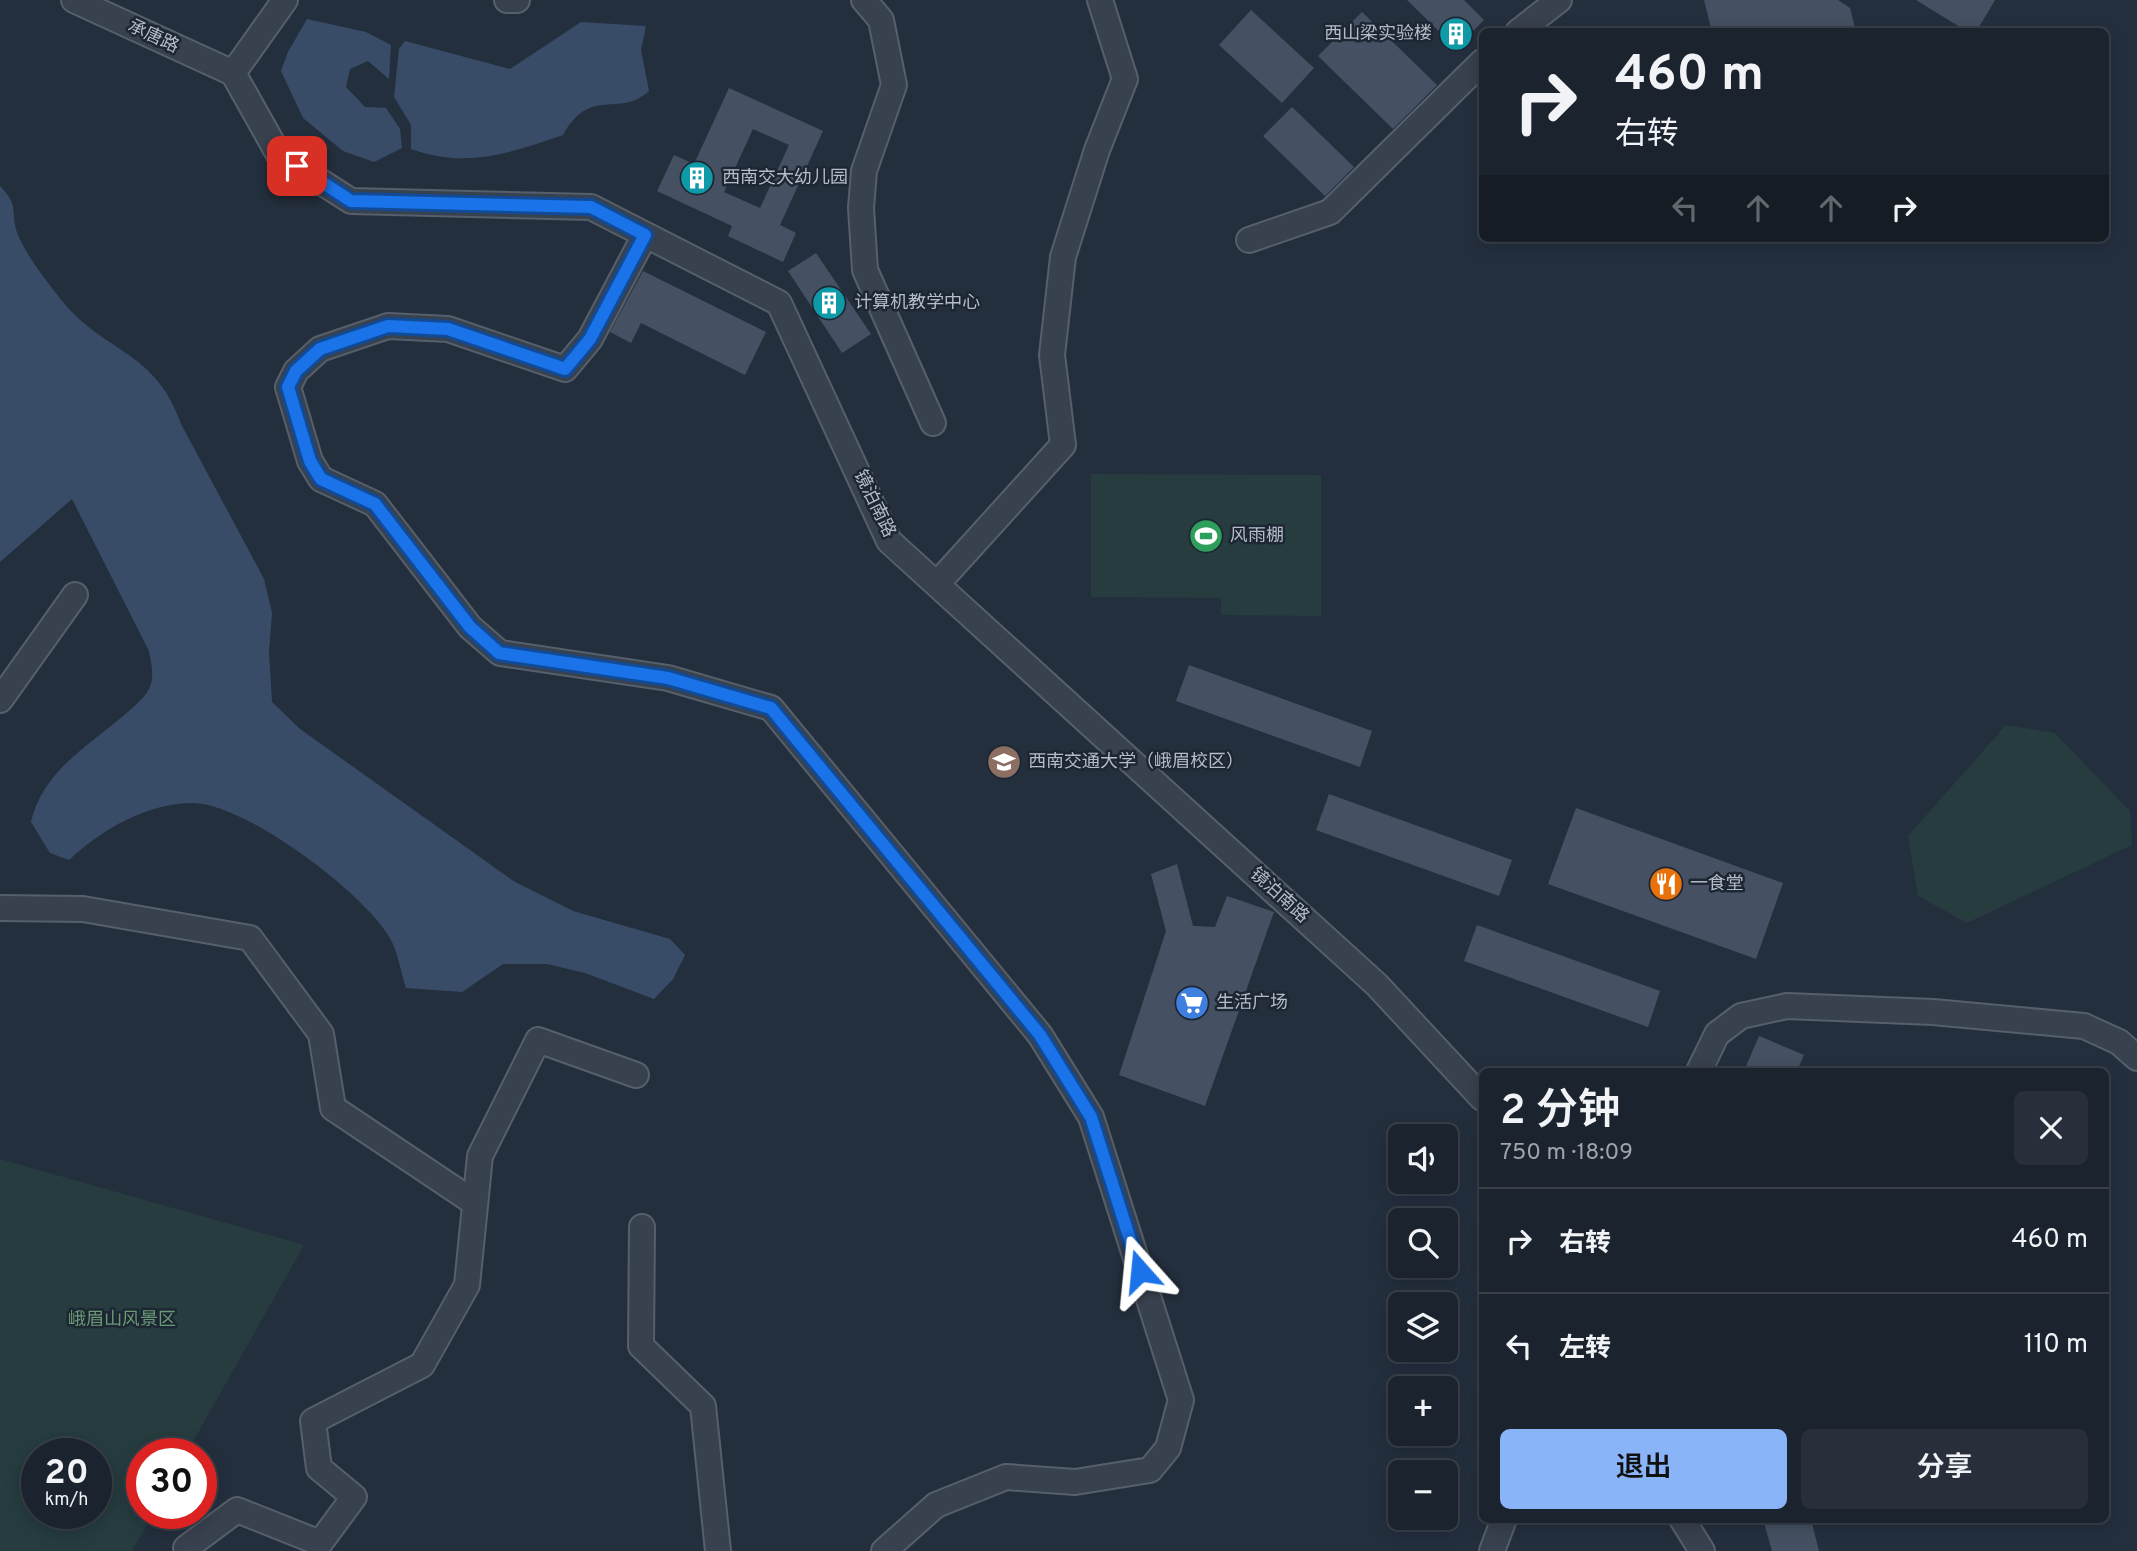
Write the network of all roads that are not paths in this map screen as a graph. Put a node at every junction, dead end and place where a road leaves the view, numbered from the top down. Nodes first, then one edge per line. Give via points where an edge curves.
1 (74, 0) edge
2 (285, 0) edge
3 (507, 0) edge
4 (517, 0) edge
5 (864, 0) edge
6 (1100, 0) edge
7 (1559, 0) edge
8 (1523, 28) edge
9 (1479, 65) edge
10 (233, 73) junction
11 (645, 235) junction
12 (1249, 240) dead end
13 (933, 423) dead end
14 (937, 584) junction
15 (75, 595) dead end
16 (0, 699) edge
17 (0, 908) edge
18 (2137, 1058) edge
19 (1700, 1068) edge
20 (635, 1075) dead end
21 (1479, 1095) edge
22 (475, 1203) junction
23 (642, 1227) dead end
24 (1502, 1523) edge
25 (1684, 1523) edge
26 (187, 1551) edge
27 (718, 1551) edge
28 (884, 1551) edge
29 (1492, 1551) edge
30 (1702, 1551) edge

1 - 10 street, 承唐路
2 - 10 street
3 - 4 street
5 - 13 street via 881,20 894,85 863,170 865,270
6 - 14 street via 1125,79 1063,257 1052,355 1063,445
7 - 8 street
9 - 12 street via 1330,212
10 - 11 street, 镜泊南路 via 279,155 351,201 591,207
11 - 14 street, 镜泊南路 via 779,303 890,541
11 - 28 street via 590,339 565,369 448,329 388,326 320,349 296,371 288,387 310,461 321,479 375,504 470,627 499,653 668,678 771,708 1040,1035 1091,1117 1181,1400 1168,1448 1150,1470 1075,1482 1006,1477 936,1505
14 - 21 street, 镜泊南路 via 1377,985
15 - 16 street
17 - 22 street via 83,909 250,938 321,1034 333,1108
18 - 19 street via 2119,1042 2084,1026 1933,1012 1787,1006 1741,1016 1717,1034
20 - 22 street via 538,1040 480,1156
22 - 26 street via 467,1285 422,1365 313,1420 319,1468 354,1497 320,1543 237,1510
23 - 27 street via 641,1346 703,1406
24 - 29 street
25 - 30 street

